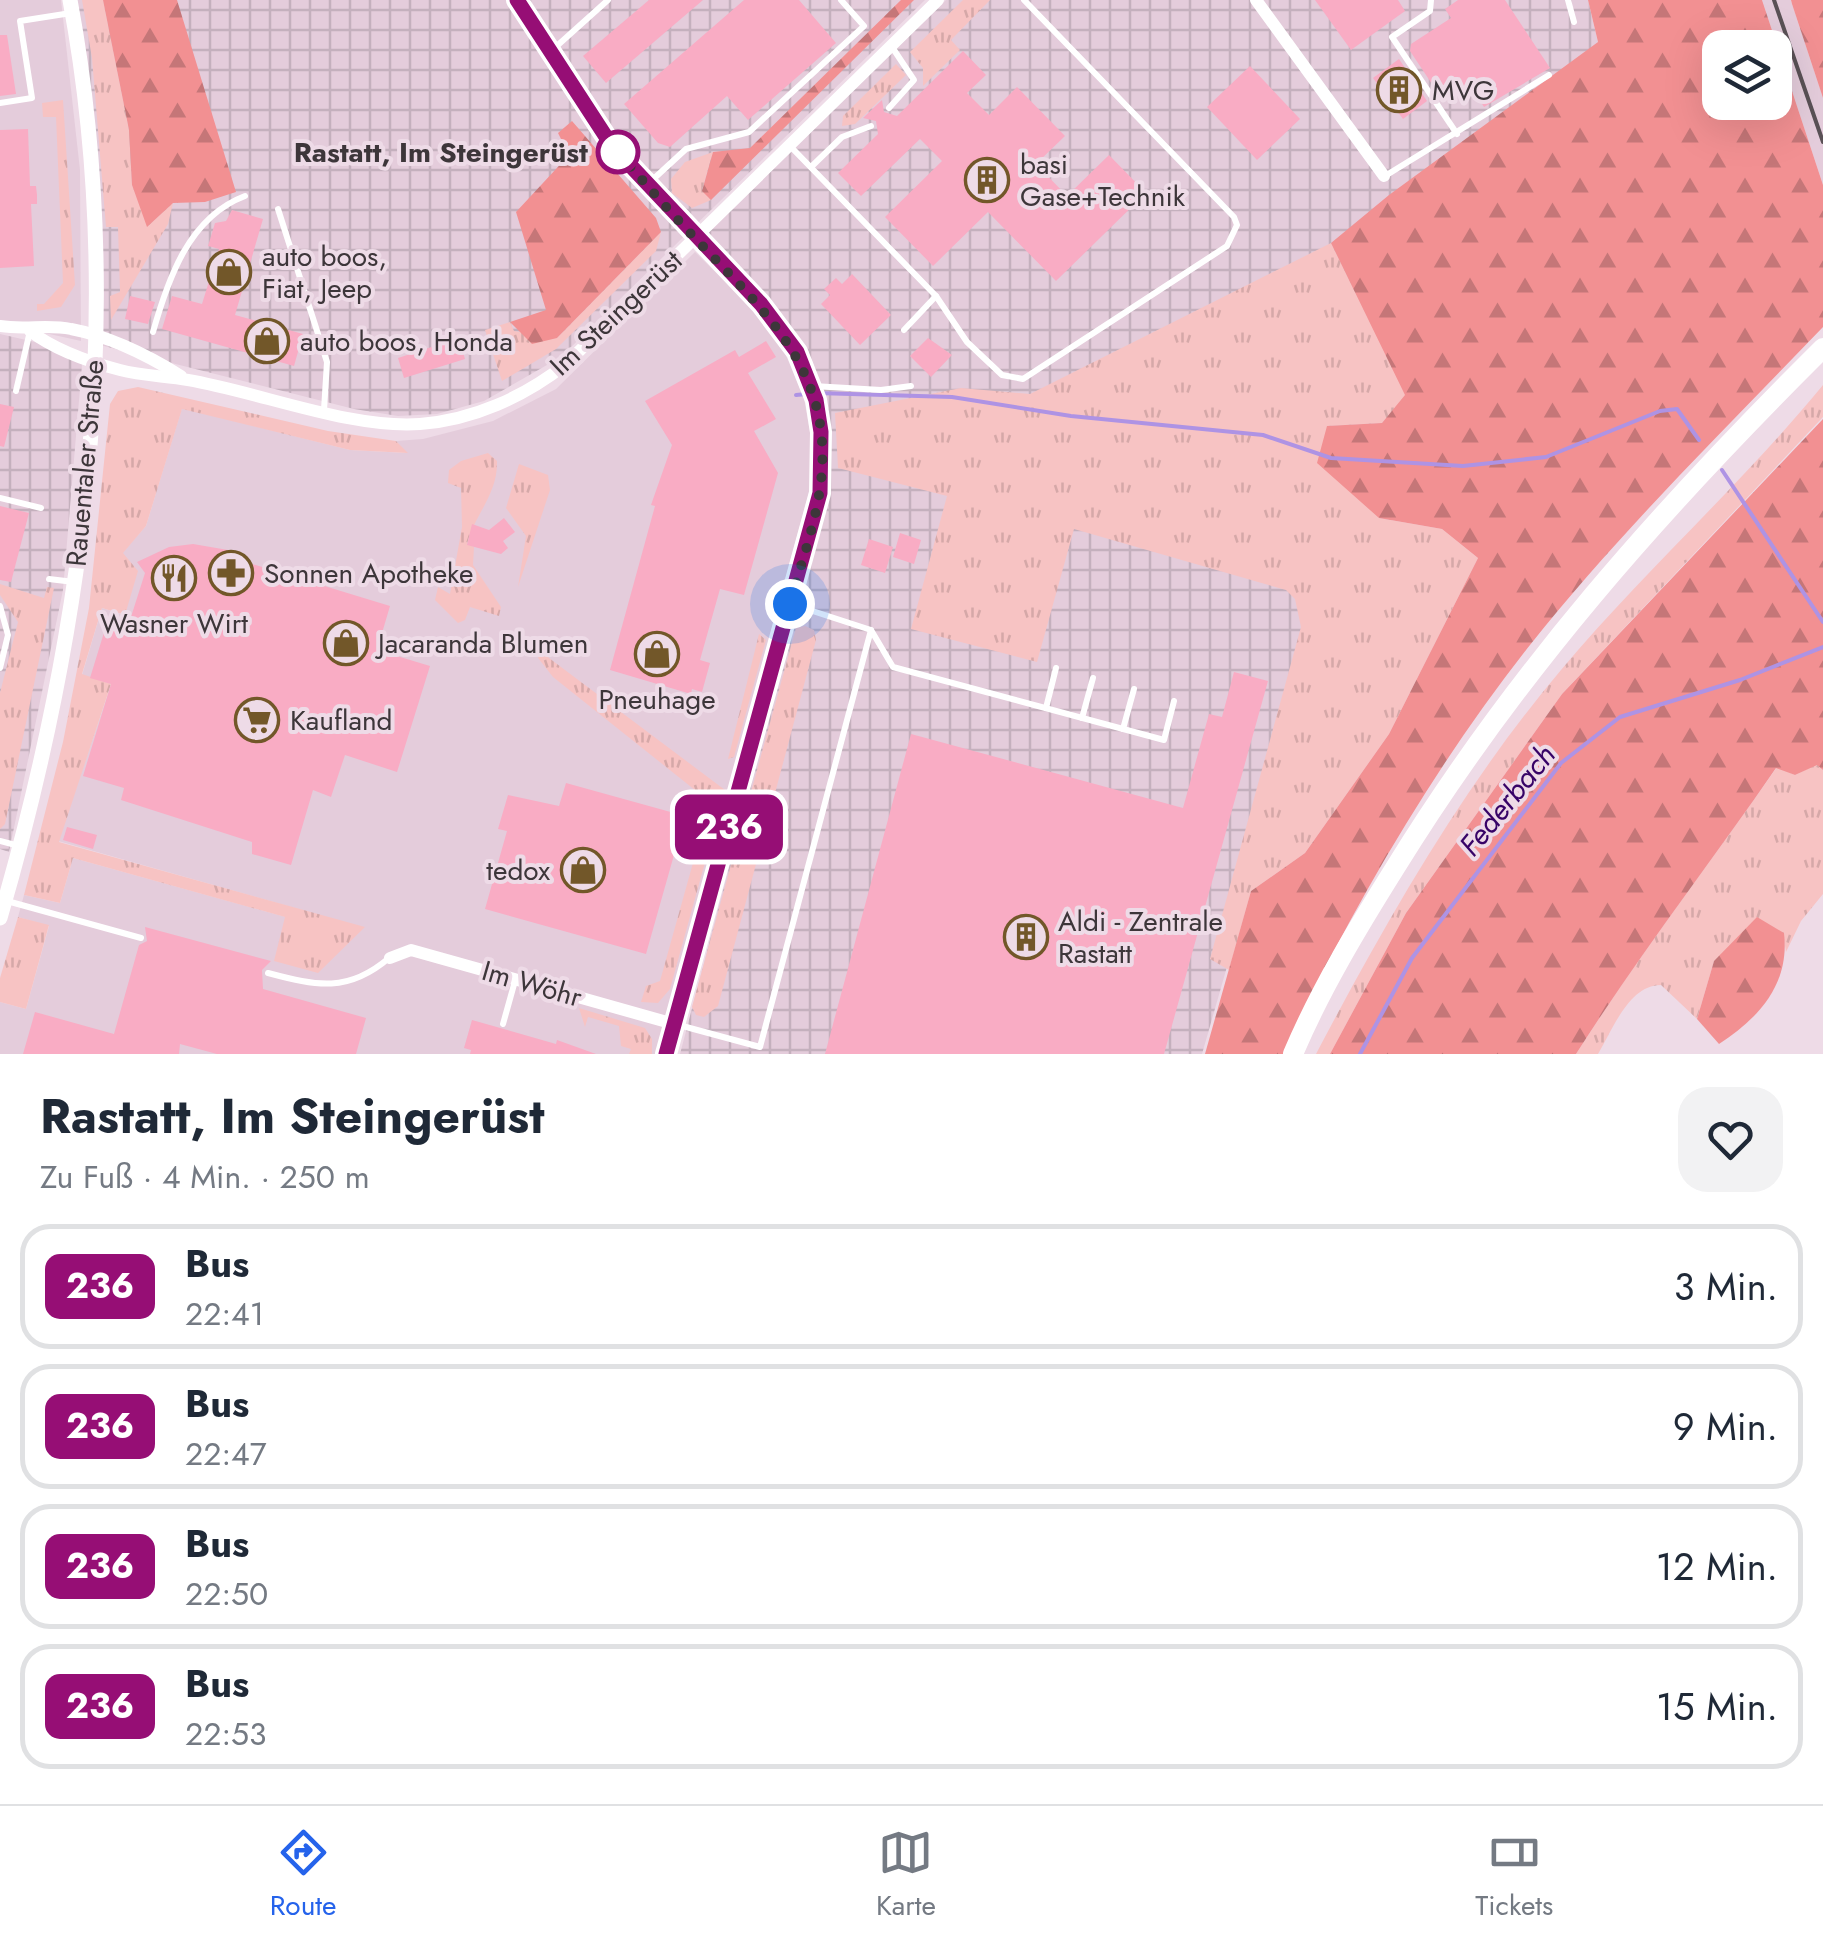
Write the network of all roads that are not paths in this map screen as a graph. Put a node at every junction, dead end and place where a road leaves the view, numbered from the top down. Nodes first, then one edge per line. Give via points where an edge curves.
1 (517, 0) edge
2 (608, 0) edge
3 (841, 0) edge
4 (938, 0) edge
5 (1024, 0) edge
6 (1256, 0) edge
7 (1431, 0) edge
8 (1568, 0) edge
9 (72, 6) edge
10 (1574, 22) dead end
11 (892, 46) junction
12 (548, 54) junction
13 (1549, 74) dead end
14 (0, 103) edge
15 (889, 108) dead end
16 (871, 126) dead end
17 (1457, 134) junction
18 (790, 146) junction
19 (811, 167) junction
20 (1384, 176) joint
21 (647, 185) junction
22 (244, 196) dead end
23 (278, 209) dead end
24 (695, 238) junction
25 (936, 296) junction
26 (0, 326) edge
27 (904, 330) dead end
28 (30, 331) junction
29 (153, 332) dead end
30 (94, 336) junction
31 (1823, 348) edge
32 (94, 362) junction
33 (188, 380) junction
34 (812, 386) junction
35 (911, 386) dead end
36 (16, 391) dead end
37 (324, 410) junction
38 (0, 498) edge
39 (41, 508) dead end
40 (49, 579) dead end
41 (75, 582) junction
42 (790, 604) junction
43 (0, 606) edge
44 (870, 630) junction
45 (0, 668) edge
46 (1056, 668) dead end
47 (1093, 678) dead end
48 (1134, 690) dead end
49 (1174, 701) dead end
50 (1046, 708) junction
51 (1082, 718) junction
52 (1122, 729) junction
53 (0, 841) edge
54 (20, 846) junction
55 (5, 900) junction
56 (0, 918) edge
57 (141, 938) dead end
58 (390, 958) joint
59 (268, 973) dead end
60 (516, 980) junction
61 (502, 1024) dead end
62 (674, 1024) junction
63 (759, 1050) edge
64 (666, 1054) edge
65 (1293, 1054) edge

1 - 12 street
2 - 12 lane
3 - 21 lane via 864,26 749,132 686,149
4 - 11 street, Im Steingerüst
5 - 25 lane via 1234,217 1234,237 1023,379 1002,376 966,342
6 - 20 street
7 - 17 lane via 1430,10 1392,36
8 - 10 lane
9 - 14 lane via 20,21 32,98
9 - 30 street, Rauentaler Straße via 87,121
11 - 15 lane via 914,80
11 - 18 street, Im Steingerüst
12 - 21 street
13 - 17 lane
16 - 19 lane via 842,136
17 - 20 lane
18 - 19 lane
18 - 24 street, Im Steingerüst
19 - 25 lane
21 - 24 street
22 - 29 lane via 220,206 200,228 167,283
23 - 37 lane via 327,362
24 - 34 street via 780,328
24 - 37 street, Im Steingerüst via 566,364 521,394 419,424
25 - 27 lane
26 - 28 street
28 - 30 street, Im Steingerüst via 68,328
28 - 32 street, Im Steingerüst
28 - 36 lane
30 - 32 street, Rauentaler Straße
30 - 33 street, Im Steingerüst
31 - 65 main road via 1638,537 1542,652 1448,782 1368,912
32 - 33 street, Im Steingerüst
32 - 41 street, Rauentaler Straße
33 - 37 street, Im Steingerüst
34 - 35 lane
34 - 42 street via 821,479
38 - 39 lane
40 - 41 lane
41 - 54 street, Rauentaler Straße
42 - 44 lane
42 - 62 street
43 - 45 lane via 8,635
44 - 50 lane via 893,667
44 - 63 lane
46 - 50 lane
47 - 51 lane
48 - 52 lane
49 - 52 lane via 1164,740
50 - 51 lane
51 - 52 lane
53 - 54 lane
54 - 55 street, Rauentaler Straße
55 - 56 street, Rauentaler Straße
55 - 57 lane
58 - 59 lane via 367,977 317,986
58 - 60 street, Im Wöhr via 411,950
60 - 61 lane
60 - 62 street, Im Wöhr
62 - 63 lane
62 - 64 street

